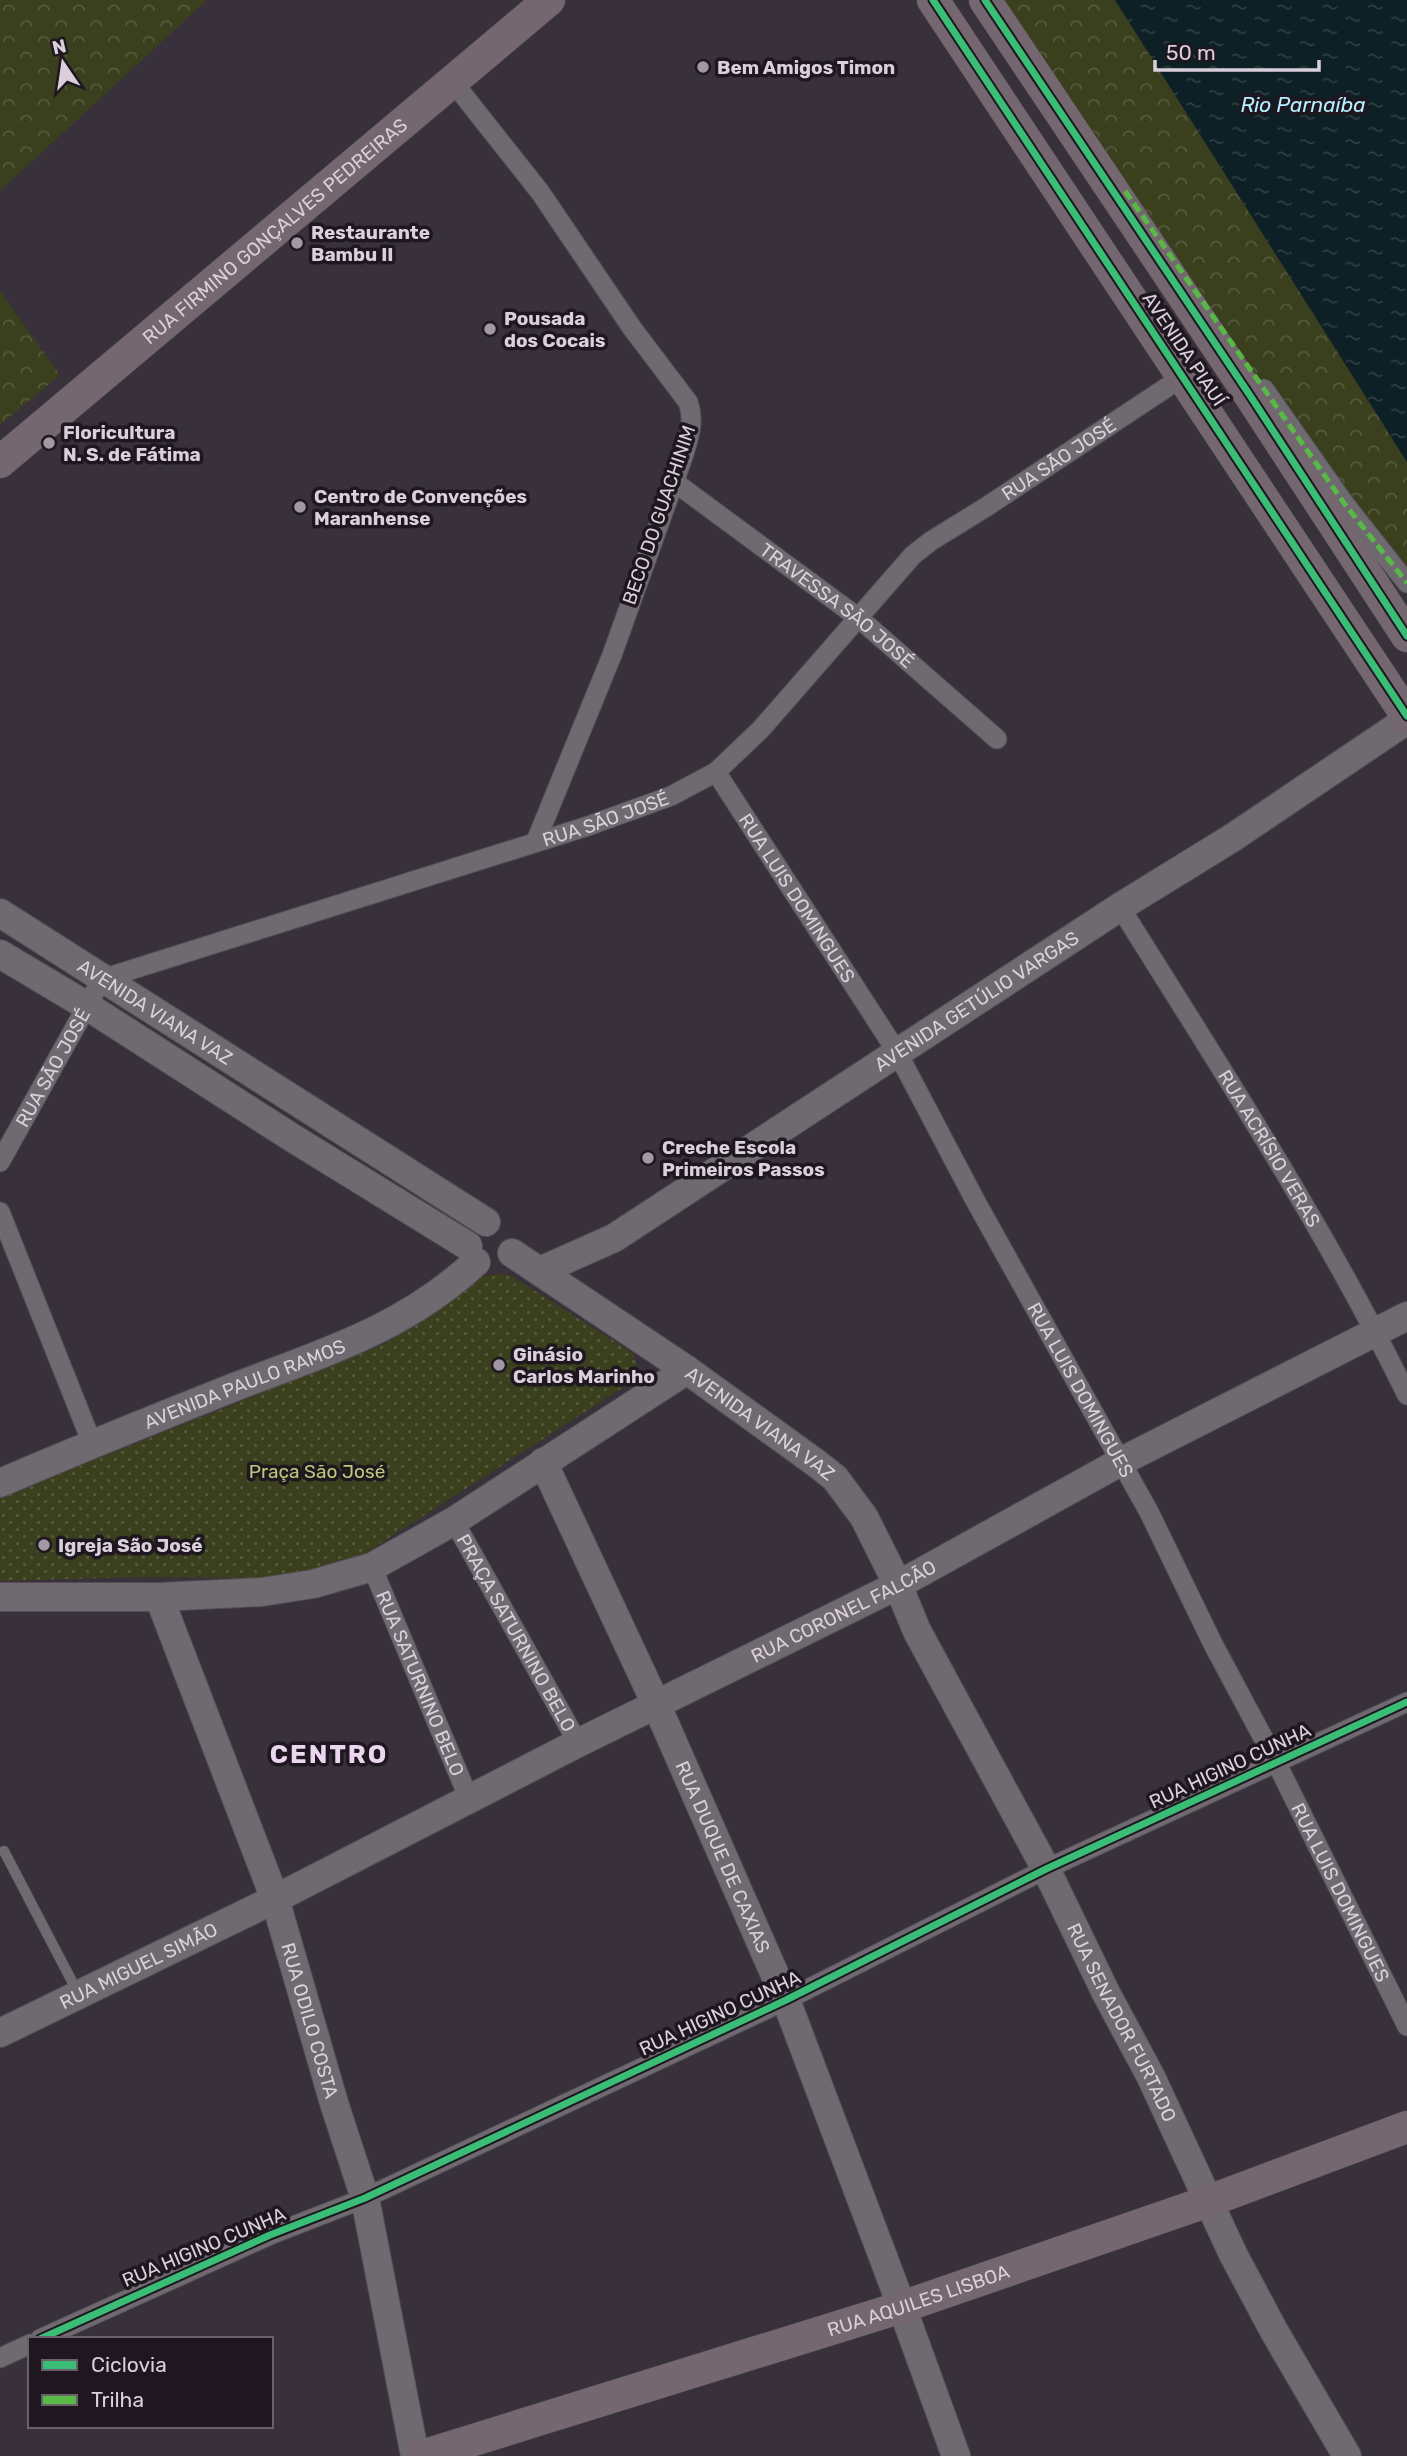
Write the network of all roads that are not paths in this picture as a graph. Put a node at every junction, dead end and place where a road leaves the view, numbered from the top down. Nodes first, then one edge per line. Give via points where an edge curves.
1 (549, 0) edge
2 (933, 0) edge
3 (985, 0) edge
4 (996, 0) edge
5 (453, 82) junction
6 (1184, 376) junction
7 (0, 462) edge
8 (673, 481) junction
9 (1367, 575) junction
10 (1407, 583) edge
11 (1407, 616) edge
12 (860, 619) junction
13 (1407, 636) edge
14 (1407, 718) edge
15 (997, 739) dead end
16 (716, 772) junction
17 (536, 841) junction
18 (1120, 907) junction
19 (0, 913) edge
20 (0, 954) edge
21 (102, 979) junction
22 (87, 1006) junction
23 (897, 1052) junction
24 (309, 1111) junction
25 (291, 1137) junction
26 (0, 1162) edge
27 (0, 1212) edge
28 (486, 1222) junction
29 (512, 1253) junction
30 (472, 1254) junction
31 (540, 1271) junction
32 (1407, 1316) edge
33 (1376, 1332) junction
34 (687, 1370) junction
35 (1407, 1395) edge
36 (92, 1443) junction
37 (1122, 1461) junction
38 (543, 1462) junction
39 (0, 1483) edge
40 (454, 1521) junction
41 (372, 1567) junction
42 (898, 1586) junction
43 (1, 1597) edge
44 (159, 1597) junction
45 (1407, 1702) edge
46 (657, 1706) junction
47 (578, 1743) junction
48 (1276, 1762) junction
49 (469, 1799) junction
50 (4, 1851) dead end
51 (1046, 1869) junction
52 (275, 1899) junction
53 (79, 1995) junction
54 (786, 2000) junction
55 (1407, 2026) edge
56 (0, 2034) edge
57 (1407, 2127) edge
58 (365, 2198) junction
59 (1209, 2201) junction
60 (902, 2307) junction
61 (44, 2337) edge
62 (28, 2345) edge
63 (0, 2358) edge
64 (415, 2456) edge
65 (422, 2456) edge
66 (956, 2456) edge
67 (1347, 2456) edge

1 - 5 main road, RUA FIRMINO GONÇALVES PEDREIRAS
2 - 6 main road, AVENIDA PIAUÍ
3 - 9 main road, AVENIDA PIAUÍ
4 - 10 street via 1343,503
5 - 7 main road, RUA FIRMINO GONÇALVES PEDREIRAS
5 - 8 street, BECO DO GUACHINIM via 540,192 688,402 693,414 690,434
6 - 12 street, RUA SÃO JOSÉ via 930,541
6 - 14 main road, AVENIDA PIAUÍ
8 - 12 street, TRAVESSA SÃO JOSÉ
8 - 17 street, BECO DO GUACHINIM via 612,655
9 - 11 main road
9 - 13 main road, AVENIDA PIAUÍ
12 - 15 street, TRAVESSA SÃO JOSÉ
12 - 16 street, RUA SÃO JOSÉ
14 - 18 street, AVENIDA GETÚLIO VARGAS via 1232,838
16 - 17 street, RUA SÃO JOSÉ via 671,796
16 - 23 street, RUA LUIS DOMINGUES
17 - 21 street, RUA SÃO JOSÉ
18 - 23 street, AVENIDA GETÚLIO VARGAS
18 - 33 street, RUA ACRÍSIO VERAS via 1331,1250
19 - 21 street, AVENIDA VIANA VAZ
20 - 22 street, AVENIDA VIANA VAZ
21 - 22 street, RUA SÃO JOSÉ
21 - 24 street, AVENIDA VIANA VAZ
22 - 25 street, AVENIDA VIANA VAZ
22 - 26 street, RUA SÃO JOSÉ
23 - 31 street, AVENIDA GETÚLIO VARGAS via 614,1238
23 - 37 street, RUA LUIS DOMINGUES
24 - 25 street
24 - 28 street, AVENIDA VIANA VAZ
25 - 30 street, AVENIDA VIANA VAZ
27 - 36 street
28 - 29 street via 500,1224 511,1233
28 - 30 street via 473,1231
29 - 30 street via 503,1265 489,1268
29 - 31 street, AVENIDA VIANA VAZ
30 - 36 street, AVENIDA PAULO RAMOS via 428,1303 374,1333
31 - 34 street, AVENIDA VIANA VAZ
32 - 33 street, RUA CORONEL FALCÃO
33 - 35 street, RUA ACRÍSIO VERAS
33 - 37 street, RUA CORONEL FALCÃO
34 - 38 street
34 - 42 street, AVENIDA VIANA VAZ via 835,1478 864,1517
36 - 39 street, AVENIDA PAULO RAMOS
37 - 42 street, RUA CORONEL FALCÃO
37 - 48 street, RUA LUIS DOMINGUES
38 - 40 street
38 - 46 street, RUA DUQUE DE CAXIAS
40 - 41 street
40 - 47 street, PRAÇA SATURNINO BELO
41 - 44 street via 313,1584 262,1592
41 - 49 street, RUA SATURNINO BELO
42 - 46 street, RUA CORONEL FALCÃO
42 - 51 street, RUA SENADOR FURTADO via 917,1631
43 - 44 street
44 - 52 street, RUA ODILO COSTA
45 - 48 street, RUA HIGINO CUNHA
46 - 47 street, RUA CORONEL FALCÃO
46 - 54 street, RUA DUQUE DE CAXIAS
47 - 49 street, RUA CORONEL FALCÃO
48 - 51 street, RUA HIGINO CUNHA
48 - 55 street, RUA LUIS DOMINGUES
49 - 52 street, RUA CORONEL FALCÃO
50 - 53 lane
51 - 54 street, RUA HIGINO CUNHA
51 - 59 street, RUA SENADOR FURTADO
52 - 53 street, RUA MIGUEL SIMÃO
52 - 58 street, RUA ODILO COSTA
53 - 56 street, RUA MIGUEL SIMÃO
54 - 58 street, RUA HIGINO CUNHA
54 - 60 street, RUA DUQUE DE CAXIAS
57 - 59 main road, RUA AQUILES LISBOA
58 - 61 street, RUA HIGINO CUNHA via 257,2241
58 - 64 street, RUA ODILO COSTA
59 - 60 main road, RUA AQUILES LISBOA
59 - 67 street, RUA SENADOR FURTADO via 1268,2320
60 - 65 main road, RUA AQUILES LISBOA
60 - 66 street, RUA DUQUE DE CAXIAS
62 - 63 street

